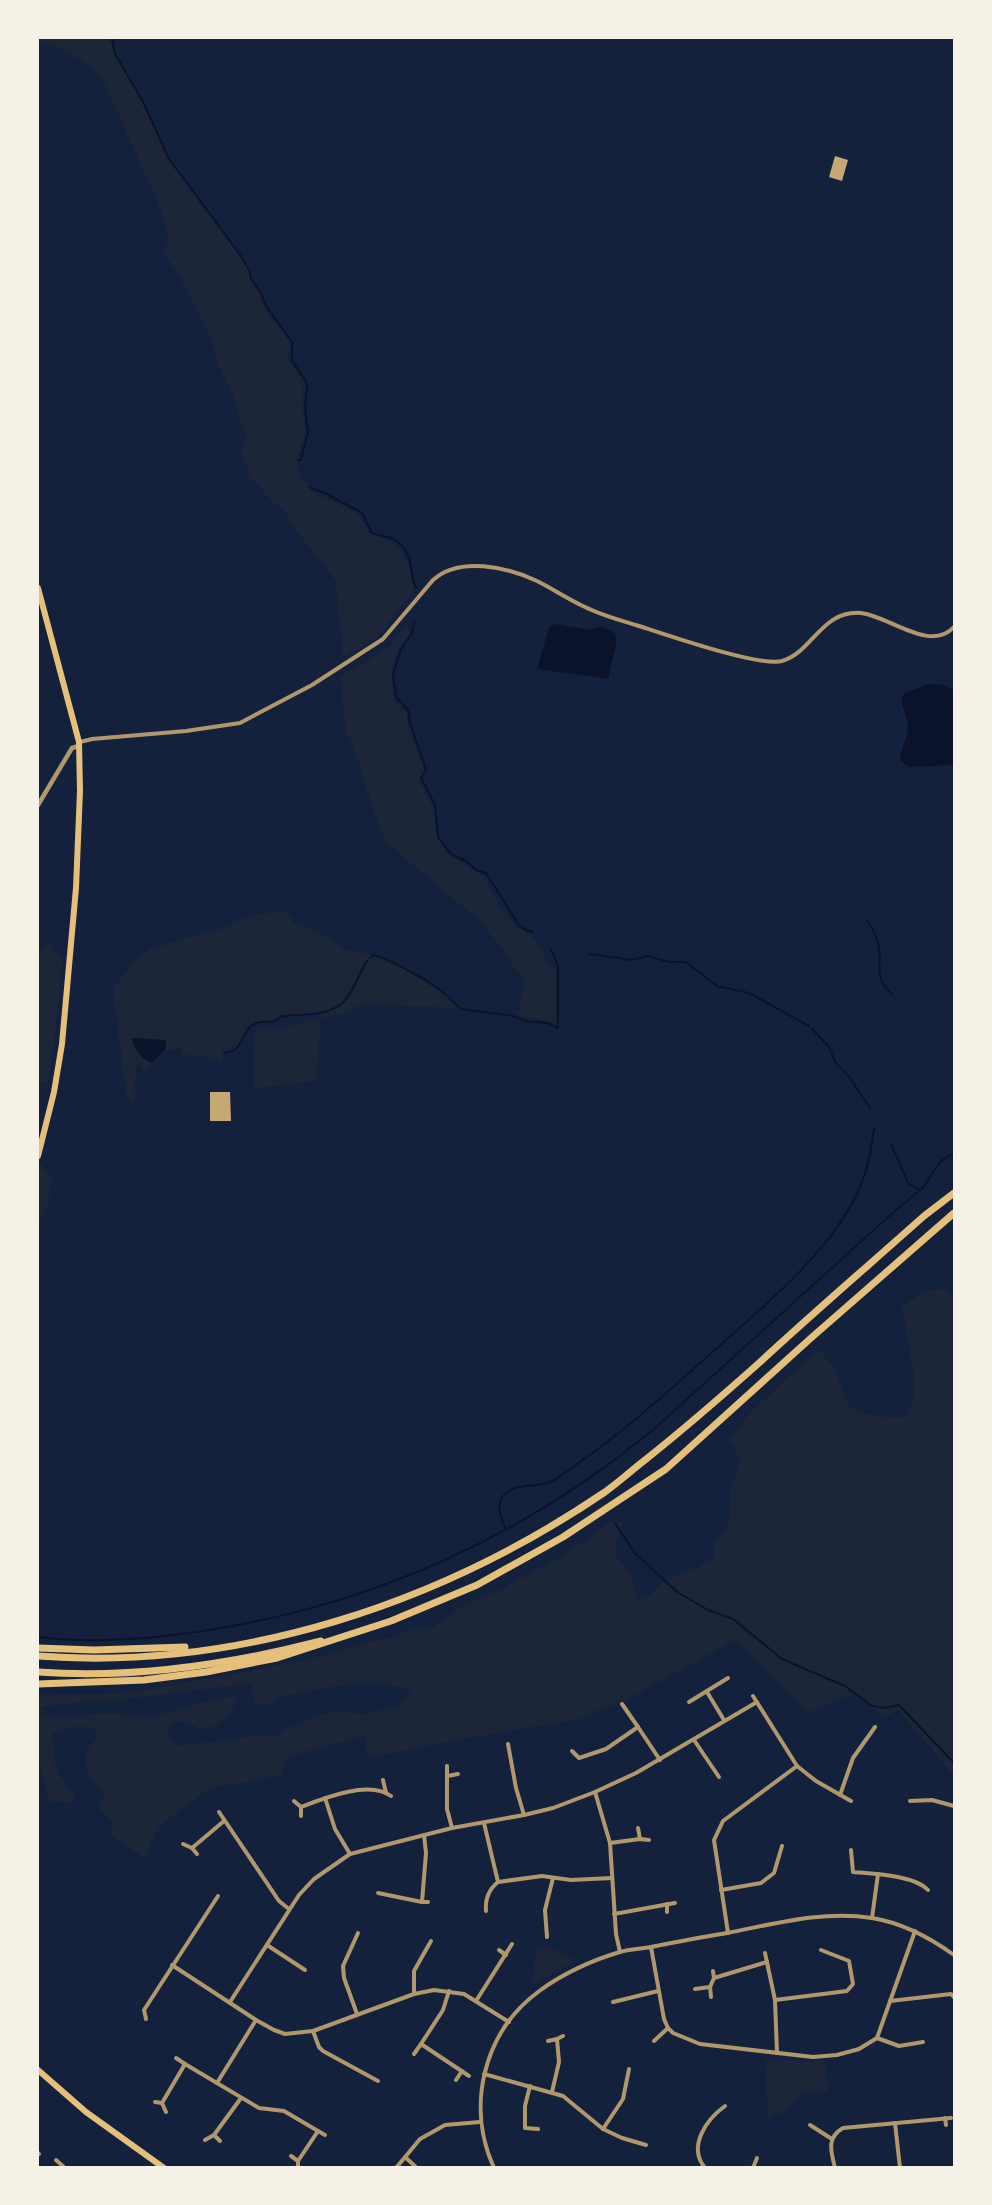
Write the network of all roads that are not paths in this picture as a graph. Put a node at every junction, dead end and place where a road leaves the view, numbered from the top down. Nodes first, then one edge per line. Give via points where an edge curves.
1 (38, 588) edge
2 (954, 627) edge
3 (79, 744) junction
4 (38, 805) edge
5 (38, 1156) edge
6 (954, 1193) edge
7 (954, 1213) edge
8 (361, 1630) junction
9 (219, 1647) junction
10 (38, 1648) edge
11 (38, 1656) edge
12 (38, 1672) edge
13 (728, 1678) dead end
14 (38, 1683) edge
15 (707, 1692) junction
16 (753, 1695) dead end
17 (689, 1702) dead end
18 (757, 1702) junction
19 (622, 1704) dead end
20 (724, 1720) junction
21 (638, 1727) junction
22 (875, 1727) dead end
23 (694, 1740) junction
24 (508, 1744) dead end
25 (572, 1751) dead end
26 (660, 1760) junction
27 (447, 1766) dead end
28 (797, 1767) junction
29 (458, 1774) dead end
30 (448, 1776) junction
31 (719, 1777) dead end
32 (383, 1780) dead end
33 (595, 1792) junction
34 (386, 1793) junction
35 (840, 1795) junction
36 (391, 1796) dead end
37 (325, 1798) junction
38 (294, 1801) dead end
39 (852, 1801) dead end
40 (910, 1801) dead end
41 (954, 1806) edge
42 (301, 1807) junction
43 (219, 1812) dead end
44 (524, 1815) junction
45 (301, 1816) dead end
46 (224, 1821) junction
47 (484, 1823) junction
48 (452, 1828) junction
49 (638, 1828) dead end
50 (424, 1835) junction
51 (640, 1839) junction
52 (650, 1840) dead end
53 (610, 1843) junction
54 (183, 1844) dead end
55 (782, 1846) dead end
56 (192, 1848) junction
57 (851, 1850) dead end
58 (197, 1854) dead end
59 (350, 1854) junction
60 (878, 1874) junction
61 (553, 1878) junction
62 (612, 1878) junction
63 (498, 1882) junction
64 (722, 1890) junction
65 (928, 1890) dead end
66 (378, 1893) dead end
67 (218, 1896) dead end
68 (422, 1902) junction
69 (428, 1902) dead end
70 (675, 1903) dead end
71 (667, 1904) junction
72 (289, 1909) junction
73 (486, 1911) dead end
74 (667, 1912) dead end
75 (614, 1914) junction
76 (872, 1918) junction
77 (915, 1931) junction
78 (358, 1932) dead end
79 (728, 1933) junction
80 (548, 1937) dead end
81 (431, 1941) dead end
82 (512, 1944) dead end
83 (267, 1945) junction
84 (651, 1947) junction
85 (499, 1950) dead end
86 (821, 1950) dead end
87 (620, 1952) junction
88 (765, 1953) dead end
89 (506, 1955) junction
90 (954, 1955) edge
91 (767, 1962) junction
92 (172, 1965) junction
93 (305, 1970) dead end
94 (713, 1971) dead end
95 (714, 1978) junction
96 (710, 1987) junction
97 (696, 1989) dead end
98 (449, 1991) junction
99 (658, 1991) junction
100 (414, 1994) junction
101 (953, 1995) edge
102 (711, 1996) dead end
103 (775, 2000) junction
104 (476, 2001) junction
105 (890, 2001) junction
106 (230, 2002) junction
107 (613, 2002) dead end
108 (357, 2014) junction
109 (146, 2019) dead end
110 (256, 2020) junction
111 (509, 2022) junction
112 (668, 2028) junction
113 (313, 2031) junction
114 (563, 2036) dead end
115 (877, 2038) junction
116 (557, 2039) junction
117 (548, 2041) dead end
118 (654, 2041) dead end
119 (923, 2042) dead end
120 (421, 2044) junction
121 (777, 2053) junction
122 (414, 2054) dead end
123 (176, 2058) dead end
124 (185, 2064) junction
125 (629, 2069) dead end
126 (38, 2070) edge
127 (462, 2071) junction
128 (484, 2074) junction
129 (469, 2076) dead end
130 (456, 2080) dead end
131 (378, 2081) dead end
132 (216, 2083) junction
133 (530, 2086) junction
134 (552, 2092) junction
135 (241, 2098) junction
136 (154, 2102) dead end
137 (162, 2103) junction
138 (725, 2106) dead end
139 (166, 2112) dead end
140 (945, 2118) junction
141 (951, 2118) dead end
142 (480, 2122) junction
143 (895, 2122) junction
144 (810, 2125) dead end
145 (945, 2126) dead end
146 (538, 2129) dead end
147 (603, 2129) junction
148 (318, 2131) junction
149 (214, 2135) junction
150 (325, 2135) dead end
151 (832, 2139) junction
152 (205, 2140) dead end
153 (220, 2141) dead end
154 (646, 2145) dead end
155 (291, 2156) dead end
156 (405, 2157) junction
157 (757, 2158) dead end
158 (56, 2160) dead end
159 (298, 2161) junction
160 (65, 2168) edge
161 (164, 2168) edge
162 (298, 2168) edge
163 (396, 2168) edge
164 (417, 2168) edge
165 (494, 2168) edge
166 (705, 2168) edge
167 (753, 2168) edge
168 (835, 2168) edge
169 (900, 2168) edge

1 - 3 main road
2 - 3 street via 937,636 862,613 849,614 827,623 790,658 762,662 595,612 535,580 510,572 483,567 453,568 433,580 383,639 312,685 240,723 92,739
3 - 4 street via 72,748
3 - 5 main road via 69,983 59,1068
6 - 9 highway via 693,1422 607,1490 546,1529 443,1583 356,1616
7 - 8 highway via 666,1469 604,1512 477,1585
8 - 12 highway via 207,1665 113,1673
8 - 14 highway via 277,1659 206,1672 144,1680
9 - 10 highway
9 - 11 highway via 139,1657
13 - 15 street
15 - 17 street
15 - 20 street
16 - 18 street
18 - 20 street
18 - 28 street
19 - 21 street
20 - 23 street
21 - 25 street via 606,1749 579,1758
21 - 26 street
22 - 35 street via 853,1758
23 - 26 street
23 - 31 street
24 - 44 street
26 - 33 street
27 - 30 street
28 - 35 street
28 - 64 street via 723,1821 714,1840
29 - 30 street
30 - 48 street via 447,1809
32 - 34 street
33 - 44 street
33 - 53 street
34 - 36 street
34 - 37 street via 357,1790
35 - 39 street
37 - 42 street
37 - 59 street via 335,1829
38 - 42 street
40 - 41 street via 932,1800
42 - 45 street
43 - 46 street
44 - 47 street
46 - 56 street
46 - 72 street via 279,1901
47 - 48 street
47 - 63 street
48 - 50 street
49 - 51 street
50 - 59 street
50 - 68 street
51 - 52 street
51 - 53 street
53 - 62 street
54 - 56 street
55 - 64 street via 774,1873 761,1883
56 - 58 street
57 - 60 street via 853,1872
59 - 72 street via 314,1879
60 - 65 street via 922,1883
60 - 76 street
61 - 62 street
61 - 63 street via 542,1875
61 - 80 street via 545,1910
62 - 75 street
63 - 73 street via 485,1900
64 - 79 street
66 - 68 street
67 - 92 street
68 - 69 street
70 - 71 street
71 - 74 street
71 - 75 street
72 - 83 street
75 - 87 street
76 - 77 street
76 - 79 street via 831,1916
77 - 90 street
77 - 105 street
78 - 108 street via 343,1966
79 - 84 street
81 - 100 street via 414,1971
82 - 89 street
83 - 93 street
83 - 106 street
84 - 87 street
84 - 99 street
85 - 89 street
86 - 103 street via 849,1961 853,1984 847,1991
87 - 111 street via 539,1990
88 - 91 street
89 - 104 street
91 - 95 street
91 - 103 street
92 - 106 street
92 - 109 street via 144,2010
94 - 95 street
95 - 96 street
96 - 97 street
96 - 102 street
98 - 100 street
98 - 104 street
98 - 120 street via 443,2010
99 - 107 street
99 - 112 street
100 - 108 street
101 - 105 street
103 - 121 street
104 - 111 street
105 - 115 street
106 - 110 street
108 - 113 street
110 - 113 street via 285,2034
110 - 132 street
111 - 128 street
112 - 118 street
112 - 121 street via 700,2044
113 - 131 street via 323,2051
114 - 116 street
115 - 119 street via 899,2046
115 - 121 street via 859,2049 837,2055
116 - 117 street
116 - 134 street via 559,2062
120 - 122 street
120 - 127 street
123 - 124 street
124 - 132 street
124 - 137 street
125 - 147 street via 623,2099
126 - 161 main road via 104,2126
127 - 129 street
127 - 130 street
128 - 133 street
128 - 142 street
132 - 135 street
133 - 134 street
133 - 146 street via 525,2128
134 - 147 street via 563,2096
135 - 148 street via 259,2108 284,2111
135 - 149 street
136 - 137 street
137 - 139 street
138 - 166 street via 712,2116 699,2142 697,2155
140 - 141 street
140 - 143 street
140 - 145 street
142 - 156 street via 445,2125 420,2139
142 - 165 street
143 - 151 street via 850,2127 837,2132
143 - 169 street
144 - 151 street
147 - 154 street
148 - 150 street
148 - 159 street
149 - 152 street
149 - 153 street
151 - 168 street
155 - 159 street
156 - 163 street
156 - 164 street
157 - 167 street
158 - 160 street
159 - 162 street

